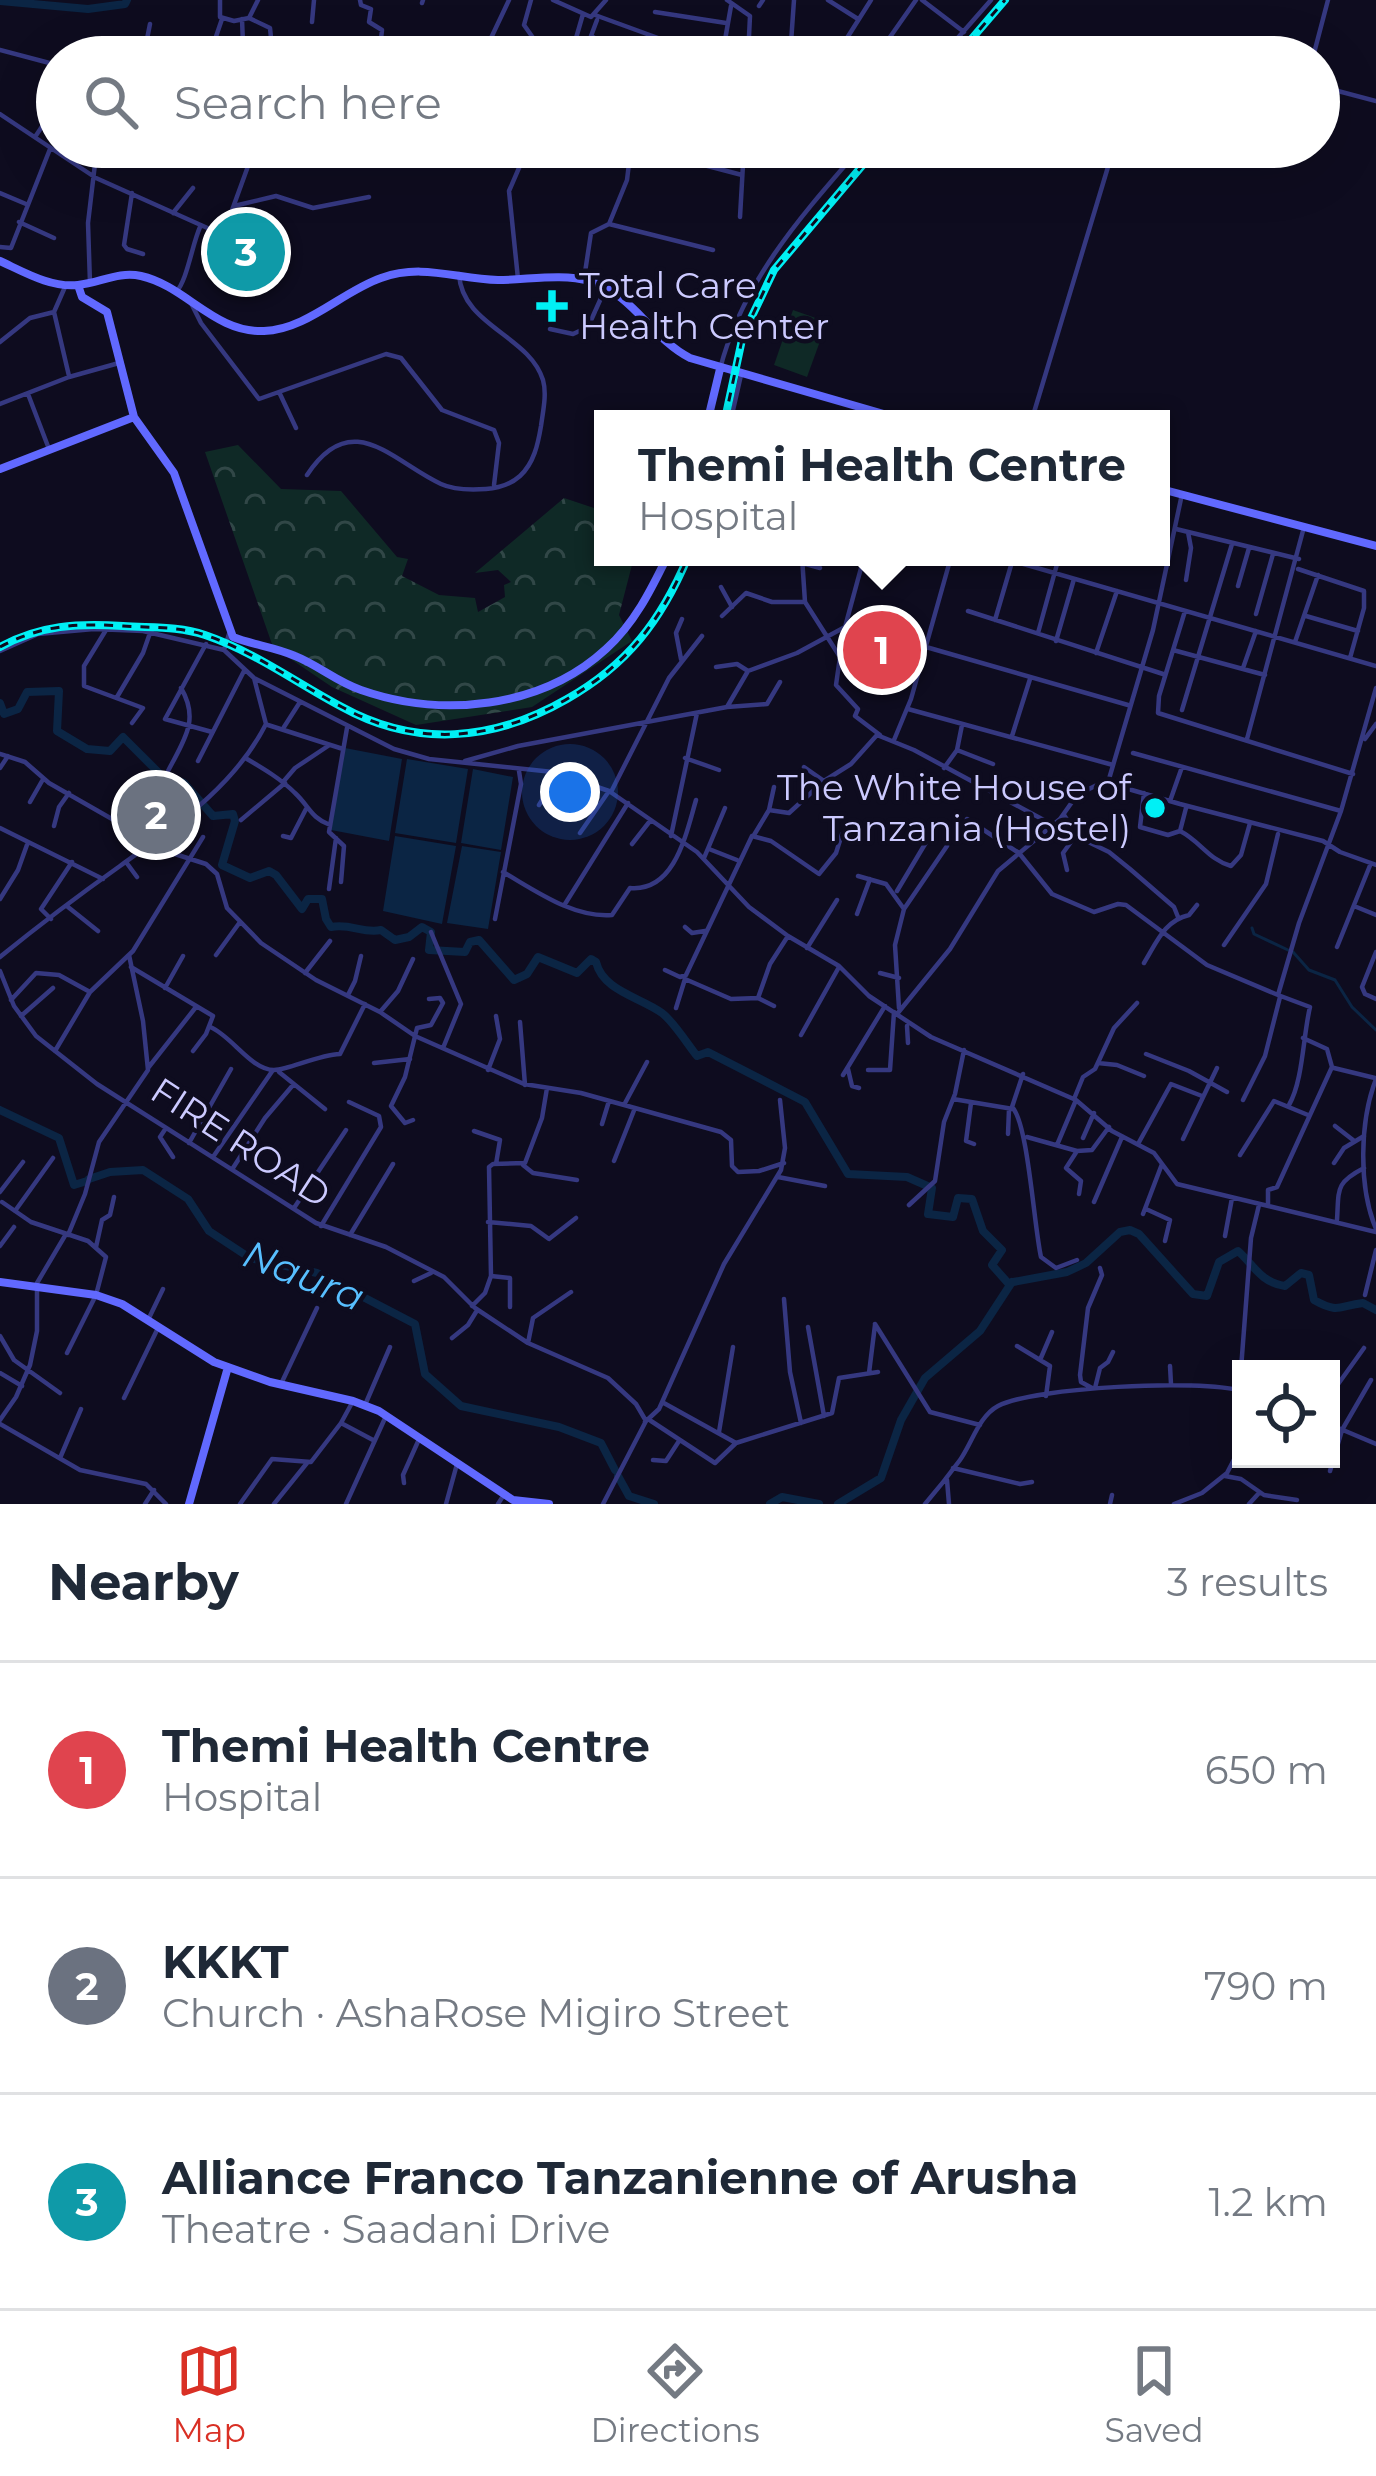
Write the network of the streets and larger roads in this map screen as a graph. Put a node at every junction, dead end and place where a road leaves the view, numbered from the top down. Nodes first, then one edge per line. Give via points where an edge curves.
1 (220, 0) edge
2 (258, 0) edge
3 (314, 0) edge
4 (360, 0) edge
5 (509, 0) edge
6 (531, 0) edge
7 (553, 0) edge
8 (606, 0) edge
9 (794, 0) edge
10 (828, 0) edge
11 (871, 0) edge
12 (919, 0) edge
13 (991, 0) edge
14 (1328, 0) edge
15 (729, 3) edge
16 (655, 12) dead end
17 (584, 14) junction
18 (596, 17) junction
19 (222, 19) junction
20 (246, 19) junction
21 (858, 19) junction
22 (312, 22) dead end
23 (726, 23) junction
24 (150, 24) dead end
25 (964, 32) junction
26 (148, 36) edge
27 (216, 36) edge
28 (244, 36) edge
29 (271, 36) edge
30 (381, 36) edge
31 (492, 36) edge
32 (532, 36) edge
33 (577, 36) edge
34 (591, 36) edge
35 (652, 36) edge
36 (724, 36) edge
37 (749, 36) edge
38 (791, 36) edge
39 (848, 36) edge
40 (892, 36) edge
41 (960, 36) edge
42 (1318, 36) edge
43 (0, 50) edge
44 (36, 59) edge
45 (1340, 92) edge
46 (1376, 101) edge
47 (0, 114) edge
48 (35, 137) edge
49 (42, 168) edge
50 (80, 168) edge
51 (96, 168) edge
52 (249, 168) edge
53 (519, 168) edge
54 (628, 168) edge
55 (715, 168) edge
56 (742, 168) edge
57 (844, 168) edge
58 (1108, 168) edge
59 (742, 175) junction
60 (96, 178) junction
61 (193, 188) dead end
62 (132, 193) junction
63 (0, 194) edge
64 (369, 197) dead end
65 (26, 204) junction
66 (234, 206) junction
67 (173, 213) junction
68 (740, 218) dead end
69 (19, 222) junction
70 (609, 224) junction
71 (201, 226) junction
72 (54, 238) dead end
73 (0, 248) edge
74 (712, 250) dead end
75 (143, 254) dead end
76 (0, 261) edge
77 (459, 274) junction
78 (518, 279) junction
79 (584, 279) junction
80 (90, 283) junction
81 (65, 285) junction
82 (78, 285) junction
83 (606, 287) junction
84 (176, 292) junction
85 (191, 303) junction
86 (54, 312) junction
87 (550, 329) dead end
88 (0, 342) edge
89 (119, 363) junction
90 (720, 368) junction
91 (741, 375) junction
92 (69, 377) junction
93 (28, 394) junction
94 (280, 394) junction
95 (0, 404) edge
96 (710, 410) edge
97 (733, 410) edge
98 (867, 410) edge
99 (1035, 410) edge
100 (134, 417) junction
101 (296, 428) dead end
102 (49, 449) junction
103 (0, 469) edge
104 (307, 475) dead end
105 (494, 488) junction
106 (1170, 491) edge
107 (1182, 494) junction
108 (1304, 527) junction
109 (1176, 529) junction
110 (1188, 532) junction
111 (1232, 544) junction
112 (1376, 546) edge
113 (1249, 548) junction
114 (1273, 554) junction
115 (1170, 557) edge
116 (1299, 559) junction
117 (662, 566) edge
118 (803, 566) edge
119 (816, 566) edge
120 (862, 566) edge
121 (948, 566) edge
122 (1011, 566) edge
123 (1030, 566) edge
124 (1056, 566) edge
125 (1168, 566) edge
126 (820, 568) dead end
127 (1296, 569) junction
128 (1054, 573) junction
129 (1318, 575) junction
130 (1074, 579) junction
131 (1186, 580) dead end
132 (1238, 586) dead end
133 (721, 587) dead end
134 (1117, 591) junction
135 (806, 602) junction
136 (1160, 603) junction
137 (731, 608) junction
138 (968, 611) dead end
139 (1185, 611) junction
140 (1256, 614) dead end
141 (722, 616) dead end
142 (1304, 616) junction
143 (1210, 618) junction
144 (682, 619) dead end
145 (995, 620) junction
146 (846, 624) junction
147 (106, 630) junction
148 (1256, 631) junction
149 (1358, 632) junction
150 (150, 633) junction
151 (229, 634) junction
152 (1037, 635) junction
153 (702, 636) dead end
154 (824, 636) junction
155 (1276, 637) junction
156 (1056, 641) junction
157 (1295, 642) junction
158 (206, 644) junction
159 (926, 646) junction
160 (224, 650) junction
161 (1173, 650) junction
162 (1, 651) edge
163 (1096, 653) junction
164 (1199, 656) junction
165 (1350, 658) junction
166 (681, 659) junction
167 (1376, 666) edge
168 (716, 667) dead end
169 (1142, 668) junction
170 (1243, 668) junction
171 (244, 671) junction
172 (748, 671) junction
173 (1166, 674) junction
174 (1265, 675) junction
175 (254, 678) junction
176 (1030, 679) junction
177 (916, 681) junction
178 (779, 682) dead end
179 (181, 688) junction
180 (1376, 688) edge
181 (117, 697) junction
182 (300, 702) junction
183 (1130, 706) junction
184 (727, 707) junction
185 (908, 709) junction
186 (1182, 710) dead end
187 (697, 712) junction
188 (646, 722) junction
189 (132, 723) dead end
190 (266, 724) junction
191 (1376, 724) edge
192 (962, 725) junction
193 (189, 728) junction
194 (347, 728) junction
195 (283, 730) junction
196 (212, 732) junction
197 (880, 736) junction
198 (1012, 736) junction
199 (1247, 740) junction
200 (893, 742) junction
201 (1360, 744) junction
202 (328, 746) junction
203 (343, 749) junction
204 (957, 750) junction
205 (1132, 753) dead end
206 (4, 755) edge
207 (245, 758) junction
208 (685, 758) junction
209 (198, 761) dead end
210 (465, 761) junction
211 (993, 764) dead end
212 (1113, 765) junction
213 (804, 767) dead end
214 (1182, 767) junction
215 (0, 768) edge
216 (944, 768) junction
217 (519, 770) junction
218 (719, 770) dead end
219 (168, 771) dead end
220 (559, 773) junction
221 (1353, 773) junction
222 (43, 779) junction
223 (1109, 779) junction
224 (824, 781) junction
225 (284, 783) junction
226 (1046, 784) dead end
227 (774, 787) dead end
228 (610, 792) junction
229 (69, 794) junction
230 (1144, 794) junction
231 (1074, 798) junction
232 (696, 800) dead end
233 (1170, 801) junction
234 (30, 802) dead end
235 (628, 803) junction
236 (539, 806) dead end
237 (1187, 806) junction
238 (725, 808) dead end
239 (306, 809) junction
240 (770, 810) junction
241 (1341, 811) junction
242 (1064, 815) junction
243 (967, 819) dead end
244 (241, 820) dead end
245 (650, 821) junction
246 (1250, 823) junction
247 (330, 825) junction
248 (54, 826) dead end
249 (1053, 826) junction
250 (0, 828) edge
251 (1180, 831) junction
252 (1279, 831) junction
253 (580, 833) dead end
254 (931, 834) dead end
255 (754, 835) junction
256 (842, 835) dead end
257 (1076, 835) junction
258 (283, 836) dead end
259 (671, 836) junction
260 (203, 837) dead end
261 (336, 838) junction
262 (28, 842) junction
263 (680, 842) junction
264 (152, 844) junction
265 (632, 844) dead end
266 (1329, 844) junction
267 (947, 846) dead end
268 (709, 849) junction
269 (1019, 854) junction
270 (189, 858) junction
271 (704, 858) junction
272 (738, 860) junction
273 (72, 862) junction
274 (126, 862) junction
275 (1373, 864) edge
276 (1067, 870) dead end
277 (503, 872) junction
278 (857, 876) dead end
279 (137, 877) dead end
280 (870, 878) junction
281 (104, 879) junction
282 (341, 882) dead end
283 (728, 885) junction
284 (329, 889) dead end
285 (895, 893) junction
286 (0, 898) edge
287 (837, 901) dead end
288 (565, 904) junction
289 (1197, 904) dead end
290 (1354, 906) junction
291 (68, 908) junction
292 (904, 909) junction
293 (857, 914) dead end
294 (1376, 914) edge
295 (598, 915) junction
296 (1178, 917) junction
297 (51, 919) junction
298 (495, 919) dead end
299 (240, 922) junction
300 (589, 923) dead end
301 (685, 927) dead end
302 (1163, 930) junction
303 (98, 931) dead end
304 (705, 931) junction
305 (431, 932) dead end
306 (788, 936) junction
307 (330, 941) dead end
308 (1224, 946) dead end
309 (1337, 947) dead end
310 (807, 948) junction
311 (1376, 954) edge
312 (129, 955) junction
313 (216, 955) dead end
314 (183, 956) dead end
315 (361, 956) dead end
316 (0, 957) edge
317 (413, 958) dead end
318 (1144, 963) dead end
319 (131, 967) junction
320 (839, 967) junction
321 (0, 970) edge
322 (664, 970) dead end
323 (305, 973) junction
324 (880, 973) dead end
325 (686, 977) junction
326 (899, 978) junction
327 (52, 988) dead end
328 (165, 988) junction
329 (90, 992) junction
330 (348, 995) junction
331 (1279, 996) junction
332 (758, 998) junction
333 (430, 999) dead end
334 (1376, 999) edge
335 (11, 1000) junction
336 (365, 1004) junction
337 (1138, 1004) dead end
338 (197, 1006) junction
339 (774, 1006) dead end
340 (885, 1006) junction
341 (676, 1008) dead end
342 (380, 1012) junction
343 (896, 1012) junction
344 (21, 1016) junction
345 (496, 1016) dead end
346 (904, 1021) junction
347 (520, 1022) dead end
348 (210, 1028) junction
349 (801, 1035) dead end
350 (415, 1036) junction
351 (1303, 1038) junction
352 (908, 1043) dead end
353 (443, 1048) junction
354 (964, 1050) junction
355 (55, 1051) junction
356 (193, 1051) dead end
357 (1146, 1054) dead end
358 (410, 1060) junction
359 (647, 1062) dead end
360 (1098, 1063) junction
361 (374, 1064) dead end
362 (1332, 1066) junction
363 (148, 1068) junction
364 (1217, 1068) dead end
365 (231, 1069) dead end
366 (275, 1070) junction
367 (488, 1070) junction
368 (868, 1070) dead end
369 (1023, 1074) junction
370 (1144, 1076) dead end
371 (1375, 1079) edge
372 (1210, 1083) junction
373 (292, 1085) junction
374 (525, 1085) junction
375 (547, 1088) junction
376 (859, 1088) dead end
377 (1227, 1092) dead end
378 (1202, 1096) junction
379 (953, 1099) junction
380 (125, 1100) junction
381 (780, 1100) dead end
382 (1075, 1100) junction
383 (1243, 1100) dead end
384 (609, 1101) junction
385 (349, 1102) dead end
386 (970, 1102) junction
387 (392, 1105) junction
388 (624, 1105) junction
389 (1289, 1105) junction
390 (635, 1108) junction
391 (325, 1109) dead end
392 (1011, 1109) junction
393 (1094, 1113) junction
394 (1308, 1116) junction
395 (380, 1118) junction
396 (413, 1120) dead end
397 (602, 1124) dead end
398 (1335, 1126) dead end
399 (1108, 1127) junction
400 (166, 1128) junction
401 (346, 1130) dead end
402 (475, 1131) dead end
403 (1008, 1134) dead end
404 (1024, 1137) junction
405 (1122, 1137) junction
406 (1373, 1137) edge
407 (1083, 1138) dead end
408 (1183, 1138) dead end
409 (1364, 1138) junction
410 (1354, 1140) junction
411 (189, 1143) junction
412 (974, 1144) dead end
413 (1138, 1144) junction
414 (1057, 1146) junction
415 (1076, 1151) junction
416 (1240, 1155) dead end
417 (173, 1157) dead end
418 (213, 1157) junction
419 (53, 1158) dead end
420 (614, 1161) dead end
421 (23, 1162) dead end
422 (784, 1162) junction
423 (496, 1163) junction
424 (1334, 1163) dead end
425 (393, 1164) dead end
426 (1162, 1164) junction
427 (523, 1165) junction
428 (1366, 1166) junction
429 (232, 1169) junction
430 (778, 1177) junction
431 (577, 1180) dead end
432 (825, 1186) dead end
433 (0, 1192) edge
434 (1079, 1194) dead end
435 (114, 1197) dead end
436 (1232, 1198) junction
437 (2, 1202) edge
438 (1094, 1202) dead end
439 (1259, 1204) junction
440 (909, 1205) dead end
441 (1268, 1206) junction
442 (294, 1208) junction
443 (15, 1210) junction
444 (576, 1218) dead end
445 (1337, 1220) junction
446 (488, 1222) junction
447 (321, 1226) junction
448 (14, 1227) dead end
449 (1376, 1230) edge
450 (67, 1234) junction
451 (350, 1235) junction
452 (1225, 1236) dead end
453 (1165, 1241) dead end
454 (0, 1246) edge
455 (96, 1247) junction
456 (1376, 1250) edge
457 (1077, 1261) dead end
458 (1100, 1268) dead end
459 (432, 1271) junction
460 (490, 1276) junction
461 (415, 1281) dead end
462 (0, 1282) edge
463 (35, 1287) junction
464 (163, 1289) dead end
465 (571, 1292) dead end
466 (96, 1295) junction
467 (1364, 1295) dead end
468 (784, 1299) dead end
469 (510, 1307) dead end
470 (317, 1308) dead end
471 (474, 1308) junction
472 (148, 1318) junction
473 (159, 1325) junction
474 (808, 1327) dead end
475 (1052, 1332) dead end
476 (0, 1336) edge
477 (452, 1338) dead end
478 (528, 1343) junction
479 (1017, 1346) dead end
480 (390, 1347) dead end
481 (733, 1347) dead end
482 (1364, 1348) dead end
483 (67, 1352) dead end
484 (1113, 1352) dead end
485 (1040, 1360) junction
486 (1242, 1360) edge
487 (1170, 1366) dead end
488 (228, 1367) junction
489 (29, 1369) junction
490 (0, 1373) edge
491 (1340, 1381) edge
492 (1371, 1381) dead end
493 (281, 1384) junction
494 (1171, 1384) junction
495 (22, 1386) junction
496 (1232, 1388) edge
497 (1096, 1389) junction
498 (60, 1393) dead end
499 (1046, 1396) junction
500 (124, 1398) dead end
501 (352, 1401) junction
502 (662, 1402) junction
503 (365, 1406) junction
504 (81, 1409) dead end
505 (386, 1415) junction
506 (824, 1416) junction
507 (0, 1422) edge
508 (648, 1422) junction
509 (341, 1423) junction
510 (801, 1423) junction
511 (980, 1425) junction
512 (1342, 1430) junction
513 (718, 1432) junction
514 (420, 1437) junction
515 (374, 1440) junction
516 (679, 1441) junction
517 (736, 1443) junction
518 (1376, 1444) edge
519 (60, 1458) junction
520 (653, 1460) dead end
521 (1232, 1462) edge
522 (307, 1463) junction
523 (458, 1464) junction
524 (953, 1468) junction
525 (1330, 1471) dead end
526 (1224, 1476) junction
527 (946, 1477) junction
528 (1031, 1482) dead end
529 (404, 1483) dead end
530 (154, 1490) junction
531 (505, 1493) junction
532 (1259, 1493) junction
533 (1112, 1495) dead end
534 (1297, 1500) dead end
535 (145, 1504) edge
536 (166, 1504) edge
537 (189, 1504) edge
538 (240, 1504) edge
539 (274, 1504) edge
540 (346, 1504) edge
541 (446, 1504) edge
542 (498, 1504) edge
543 (530, 1504) edge
544 (549, 1504) edge
545 (604, 1504) edge
546 (925, 1504) edge
547 (949, 1504) edge
548 (1110, 1504) edge
549 (1174, 1504) edge
550 (1249, 1504) edge

1 - 19 street
2 - 20 street
3 - 22 street
4 - 30 street
5 - 31 street
6 - 32 street via 524,25
7 - 17 street
8 - 18 street
9 - 38 street
10 - 21 street
11 - 21 street
12 - 25 street
12 - 40 street
13 - 25 street
14 - 42 street
15 - 23 street
15 - 37 street via 750,16
16 - 23 street
17 - 18 street
17 - 33 street
18 - 34 street
18 - 35 street
19 - 20 street
19 - 27 street
20 - 28 street
20 - 29 street via 270,28
21 - 39 street
23 - 36 street
24 - 26 street
25 - 41 street
43 - 44 street
45 - 46 street
47 - 48 street
49 - 65 street
50 - 60 street
51 - 60 street
52 - 66 street
53 - 78 street via 509,190
54 - 70 street
55 - 59 street
56 - 59 street
57 - 90 street via 757,279
58 - 99 street
59 - 68 street
60 - 62 street
60 - 80 street
61 - 67 street
62 - 67 street
62 - 75 street via 124,245
63 - 65 street
64 - 66 street via 313,208 276,196
65 - 69 street
66 - 71 street via 223,236
67 - 71 street
69 - 72 street
69 - 73 street via 11,248
70 - 74 street
70 - 79 street via 591,233
71 - 84 street
76 - 81 street
77 - 78 street
77 - 85 street via 415,270 377,279 272,331 235,328
77 - 105 street via 466,302 544,383 534,454 517,479
78 - 79 street
79 - 83 street
80 - 82 street
80 - 84 street via 138,275
81 - 82 street
81 - 86 street
82 - 89 street via 82,297 107,311
83 - 87 street via 588,327 573,334
83 - 90 street via 680,354
84 - 85 street
85 - 94 street via 255,398
86 - 88 street via 30,317
86 - 92 street
89 - 92 street
89 - 100 street
90 - 91 street
90 - 96 street
91 - 97 street
91 - 98 street
92 - 93 street
93 - 95 street
93 - 102 street
94 - 101 street
94 - 105 street via 386,354 401,358 442,410 498,436
100 - 102 street
100 - 151 street via 174,472
102 - 103 street
104 - 105 street via 332,448 370,442 447,487
106 - 107 street
107 - 108 street
107 - 109 street
108 - 112 street
108 - 116 street
109 - 110 street
109 - 115 street
110 - 111 street
110 - 131 street
111 - 113 street
111 - 143 street
113 - 114 street
113 - 132 street
114 - 116 street
114 - 140 street
116 - 127 street
117 - 151 street via 606,649 549,686 483,704 427,705 362,691 302,658
118 - 135 street
119 - 126 street
120 - 146 street
121 - 159 street
122 - 145 street
123 - 128 street
124 - 128 street
125 - 136 street
127 - 129 street
127 - 155 street
128 - 130 street
128 - 152 street
129 - 142 street
129 - 149 street via 1364,591
130 - 134 street
130 - 156 street
133 - 137 street
134 - 136 street
134 - 163 street
135 - 137 street via 746,593
135 - 154 street
136 - 139 street
136 - 169 street
137 - 141 street
138 - 145 street
139 - 143 street
139 - 161 street
142 - 149 street
142 - 157 street
143 - 148 street
143 - 164 street
144 - 166 street
145 - 152 street
146 - 154 street
146 - 177 street via 865,660
147 - 150 street
147 - 162 street via 38,634
147 - 181 street via 84,666 84,686
148 - 155 street
148 - 170 street
149 - 165 street
150 - 158 street
150 - 181 street
151 - 160 street
152 - 156 street
153 - 166 street
154 - 172 street
154 - 197 street via 840,657 838,689
155 - 157 street
155 - 174 street
156 - 163 street
157 - 165 street
158 - 160 street
158 - 179 street
159 - 176 street
159 - 177 street
160 - 171 street
161 - 164 street
161 - 173 street
163 - 169 street
164 - 170 street
164 - 186 street
165 - 167 street
166 - 188 street
168 - 172 street
169 - 173 street
169 - 183 street
170 - 174 street
171 - 175 street
171 - 196 street
172 - 184 street
173 - 199 street via 1158,713
174 - 199 street
175 - 182 street
175 - 190 street
176 - 183 street
176 - 198 street
177 - 185 street
178 - 184 street via 766,704
179 - 193 street via 191,704
179 - 193 street via 165,719
180 - 201 street
181 - 189 street via 143,708
182 - 194 street
182 - 195 street
183 - 212 street
184 - 187 street
185 - 192 street
185 - 200 street
187 - 188 street
187 - 208 street
188 - 210 street
188 - 228 street
190 - 195 street
190 - 207 street
191 - 201 street
192 - 198 street
192 - 204 street
193 - 196 street
193 - 219 street
194 - 203 street
194 - 210 street via 415,756
195 - 202 street
196 - 209 street
197 - 200 street
197 - 224 street
198 - 212 street
199 - 221 street
200 - 216 street
201 - 221 street
202 - 203 street
202 - 225 street
203 - 247 street
204 - 211 street
204 - 216 street
205 - 214 street
206 - 215 street
206 - 222 street
207 - 225 street
207 - 264 street
208 - 218 street
208 - 259 street
210 - 217 street
212 - 223 street
213 - 224 street
214 - 233 street
214 - 241 street
216 - 249 street
217 - 220 street
217 - 277 street
220 - 228 street
220 - 236 street
221 - 241 street
222 - 229 street
222 - 234 street
223 - 230 street
223 - 231 street
224 - 240 street via 787,815
225 - 239 street
225 - 244 street
226 - 231 street
227 - 240 street
228 - 235 street
228 - 253 street
229 - 248 street
229 - 264 street
230 - 233 street
230 - 251 street via 1138,825
231 - 242 street
232 - 263 street
233 - 237 street
235 - 245 street
235 - 288 street
237 - 246 street
237 - 251 street
238 - 268 street
239 - 247 street
239 - 258 street via 291,838
240 - 255 street
241 - 266 street
242 - 249 street
242 - 257 street
243 - 269 street
245 - 259 street
245 - 265 street
246 - 251 street via 1231,866
246 - 252 street
247 - 261 street
249 - 269 street
250 - 262 street
252 - 266 street
252 - 308 street via 1263,889
254 - 285 street
255 - 256 street via 819,874
255 - 272 street
257 - 276 street via 1064,853
257 - 296 street via 1114,856
259 - 263 street
260 - 270 street
261 - 282 street via 344,846
261 - 284 street
262 - 273 street
262 - 286 street
263 - 271 street
263 - 295 street via 663,878 631,888 612,915
264 - 270 street
264 - 274 street
266 - 275 street
266 - 331 street
267 - 292 street
268 - 271 street
268 - 272 street
269 - 302 street via 1061,900 1094,912 1123,904
269 - 343 street via 998,871 950,949
270 - 299 street via 217,874
270 - 312 street
271 - 283 street
272 - 283 street
273 - 281 street
273 - 297 street via 41,909
274 - 279 street
274 - 281 street
275 - 290 street
277 - 288 street
277 - 298 street
278 - 280 street
280 - 285 street
280 - 293 street
281 - 291 street
283 - 304 street
283 - 306 street
285 - 292 street
287 - 310 street
288 - 295 street
289 - 296 street
290 - 294 street
290 - 309 street
291 - 297 street
291 - 303 street
292 - 326 street via 895,945
295 - 300 street
296 - 302 street
297 - 316 street
299 - 313 street
299 - 323 street
301 - 304 street
302 - 318 street
302 - 331 street via 1208,965
304 - 325 street
305 - 353 street via 461,1004
306 - 310 street
306 - 332 street
307 - 323 street
310 - 320 street
311 - 334 street via 1362,987
312 - 319 street
312 - 329 street
314 - 328 street
315 - 330 street
317 - 342 street
319 - 328 street
319 - 363 street
320 - 340 street
320 - 349 street
321 - 335 street, FIRE ROAD
322 - 325 street
323 - 330 street
324 - 326 street
325 - 332 street via 731,999
325 - 341 street
326 - 343 street
327 - 344 street
328 - 338 street
329 - 335 street via 37,973
329 - 355 street
330 - 336 street
331 - 351 street via 1309,1005
331 - 383 street via 1266,1053
332 - 339 street
333 - 350 street via 443,1003
335 - 344 street, FIRE ROAD
336 - 342 street
336 - 366 street via 340,1054
337 - 360 street via 1114,1028
338 - 348 street via 213,1016
338 - 363 street
340 - 343 street
340 - 376 street via 846,1072
342 - 350 street
343 - 346 street
343 - 368 street via 890,1070
344 - 355 street, FIRE ROAD
345 - 367 street via 500,1040
346 - 352 street
346 - 354 street
347 - 374 street
348 - 356 street
348 - 366 street
350 - 353 street
350 - 358 street
351 - 362 street via 1327,1049
351 - 389 street
353 - 367 street
354 - 369 street
354 - 379 street
355 - 380 street, FIRE ROAD
357 - 372 street
358 - 361 street
358 - 387 street
359 - 388 street
360 - 370 street
360 - 382 street
362 - 371 street
362 - 394 street
363 - 380 street
364 - 372 street
365 - 411 street
366 - 373 street
366 - 418 street
367 - 374 street
369 - 382 street
369 - 392 street
371 - 409 street
372 - 377 street
372 - 378 street
373 - 391 street
373 - 429 street
374 - 375 street
375 - 384 street
375 - 427 street
378 - 408 street
378 - 413 street via 1171,1084
379 - 386 street
379 - 440 street via 935,1180
380 - 400 street, FIRE ROAD
380 - 450 street via 98,1142
381 - 422 street
382 - 393 street
382 - 414 street
384 - 388 street
384 - 397 street
385 - 395 street
386 - 392 street
386 - 412 street via 965,1141
387 - 395 street
387 - 396 street via 404,1124
388 - 390 street
389 - 394 street
389 - 416 street via 1274,1100
390 - 420 street
390 - 422 street via 727,1136 735,1171
392 - 403 street
392 - 404 street
393 - 399 street
393 - 407 street
394 - 441 street via 1277,1187 1268,1190
395 - 447 street
398 - 410 street
399 - 405 street
399 - 415 street via 1096,1148
400 - 411 street, FIRE ROAD
400 - 417 street via 160,1137
401 - 442 street
402 - 423 street via 500,1139
404 - 414 street
404 - 457 street via 1041,1257 1056,1268
405 - 413 street
405 - 438 street
406 - 409 street
409 - 410 street
409 - 428 street
410 - 424 street
411 - 418 street, FIRE ROAD
413 - 426 street
414 - 415 street
415 - 434 street via 1066,1168 1081,1181
418 - 429 street, FIRE ROAD
419 - 443 street
421 - 433 street
422 - 430 street
423 - 427 street
423 - 446 street
425 - 451 street
426 - 436 street via 1181,1185
426 - 453 street via 1144,1211 1170,1220
427 - 431 street
428 - 445 street via 1341,1184
428 - 449 street
429 - 442 street, FIRE ROAD
430 - 432 street
430 - 502 street via 724,1264
435 - 455 street
436 - 439 street
436 - 452 street
437 - 443 street
439 - 441 street
439 - 486 street
441 - 445 street
442 - 447 street, FIRE ROAD
443 - 450 street
444 - 446 street via 549,1239 531,1226
445 - 449 street
446 - 460 street
447 - 451 street, FIRE ROAD
448 - 454 street
450 - 455 street
450 - 463 street
451 - 459 street, FIRE ROAD
455 - 466 street via 106,1259
456 - 467 street
458 - 497 street via 1080,1375
459 - 461 street
459 - 471 street, FIRE ROAD
460 - 469 street via 509,1279
460 - 471 street
462 - 463 street
463 - 466 street
463 - 489 street
464 - 472 street
465 - 478 street via 532,1318
466 - 472 street
466 - 483 street
468 - 510 street
470 - 493 street
471 - 477 street
471 - 478 street, FIRE ROAD
472 - 473 street
473 - 488 street
473 - 500 street
474 - 506 street
475 - 485 street
476 - 489 street
478 - 508 street, FIRE ROAD via 608,1378
479 - 485 street
480 - 503 street
481 - 513 street
482 - 491 street
484 - 497 street
485 - 499 street via 1051,1368
487 - 494 street
488 - 493 street
488 - 537 street
489 - 495 street
489 - 498 street
490 - 495 street
492 - 512 street
493 - 501 street
494 - 496 street
494 - 497 street
495 - 507 street
497 - 499 street
499 - 511 street via 1003,1404
501 - 503 street
501 - 509 street
502 - 508 street
502 - 513 street
503 - 505 street
504 - 519 street
505 - 514 street
505 - 515 street
506 - 510 street
506 - 511 street via 836,1408 839,1378 873,1372 875,1324 929,1412
507 - 519 street
508 - 516 street, FIRE ROAD
508 - 545 street
509 - 515 street
509 - 522 street
510 - 517 street
511 - 524 street
512 - 518 street
512 - 525 street
513 - 517 street
514 - 523 street
514 - 529 street
515 - 540 street
516 - 517 street via 716,1462
516 - 520 street via 666,1461
519 - 530 street
521 - 526 street
522 - 538 street via 271,1460
522 - 539 street
523 - 531 street
523 - 541 street
524 - 527 street
524 - 528 street
526 - 532 street
526 - 549 street
527 - 546 street
527 - 547 street
530 - 535 street
530 - 536 street
531 - 542 street
531 - 543 street
532 - 534 street
532 - 550 street
533 - 548 street
543 - 544 street

